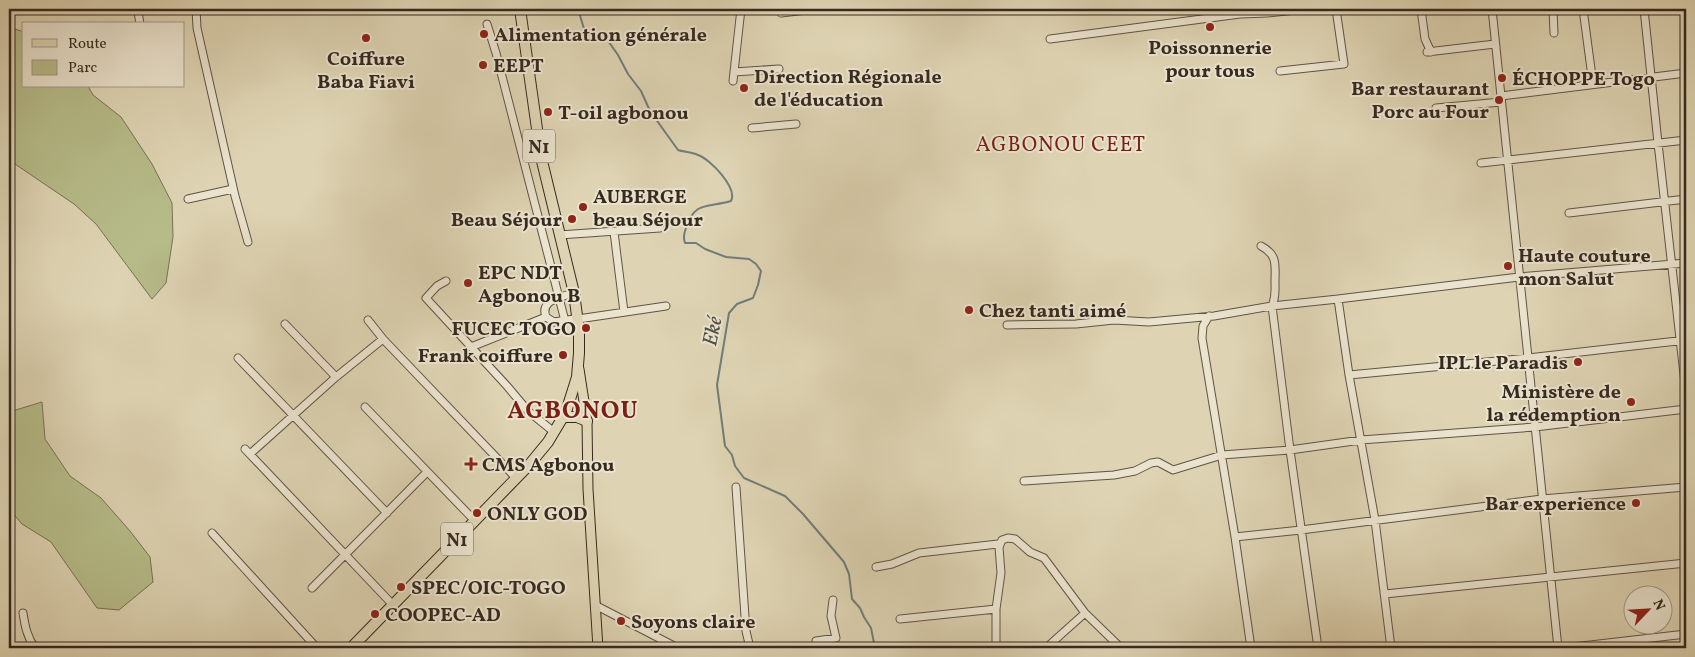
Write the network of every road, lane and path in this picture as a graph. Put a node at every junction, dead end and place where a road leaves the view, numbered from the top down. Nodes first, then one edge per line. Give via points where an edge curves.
1 (134, 9) edge
2 (196, 9) edge
3 (520, 9) edge
4 (741, 9) edge
5 (814, 9) edge
6 (1306, 9) edge
7 (1336, 9) edge
8 (1421, 9) edge
9 (1492, 9) edge
10 (1553, 9) edge
11 (1583, 9) edge
12 (1644, 9) edge
13 (1240, 12) edge
14 (781, 13) dead end
15 (140, 22) edge
16 (487, 24) dead end
17 (1554, 33) dead end
18 (1050, 39) dead end
19 (1495, 44) junction
20 (779, 69) dead end
21 (1280, 71) dead end
22 (734, 72) junction
23 (1686, 73) edge
24 (1652, 78) junction
25 (733, 81) dead end
26 (1593, 84) junction
27 (1501, 99) junction
28 (1436, 108) dead end
29 (796, 124) dead end
30 (752, 128) dead end
31 (1686, 140) edge
32 (1658, 143) junction
33 (1507, 160) junction
34 (1481, 163) dead end
35 (233, 189) junction
36 (188, 199) dead end
37 (1686, 199) edge
38 (1664, 201) junction
39 (1569, 213) dead end
40 (660, 228) dead end
41 (614, 232) junction
42 (559, 236) junction
43 (248, 242) dead end
44 (1261, 246) dead end
45 (1686, 263) edge
46 (1672, 265) junction
47 (1520, 277) junction
48 (570, 280) junction
49 (446, 282) dead end
50 (570, 294) junction
51 (558, 298) junction
52 (1338, 299) junction
53 (666, 306) dead end
54 (1272, 306) junction
55 (624, 312) junction
56 (1209, 316) junction
57 (546, 317) junction
58 (368, 320) dead end
59 (572, 320) junction
60 (285, 324) dead end
61 (1007, 325) dead end
62 (383, 339) junction
63 (1683, 340) edge
64 (471, 347) junction
65 (238, 358) dead end
66 (1528, 358) junction
67 (579, 364) junction
68 (1349, 375) junction
69 (336, 377) junction
70 (1686, 392) edge
71 (366, 406) dead end
72 (1686, 409) edge
73 (293, 416) junction
74 (587, 421) junction
75 (558, 425) junction
76 (1535, 427) junction
77 (1362, 440) junction
78 (1290, 450) junction
79 (1222, 455) junction
80 (427, 472) junction
81 (516, 478) junction
82 (1024, 482) dead end
83 (1686, 486) edge
84 (736, 487) dead end
85 (1542, 499) junction
86 (387, 513) junction
87 (1375, 520) junction
88 (474, 521) junction
89 (1301, 530) junction
90 (212, 533) dead end
91 (1236, 537) junction
92 (998, 544) dead end
93 (345, 555) junction
94 (1686, 563) edge
95 (876, 567) dead end
96 (1550, 576) junction
97 (312, 588) dead end
98 (1385, 594) junction
99 (833, 600) dead end
100 (393, 605) junction
101 (595, 605) junction
102 (996, 609) junction
103 (22, 613) dead end
104 (1084, 613) junction
105 (900, 619) dead end
106 (1686, 634) edge
107 (35, 648) edge
108 (317, 648) edge
109 (351, 648) edge
110 (598, 648) edge
111 (678, 648) edge
112 (750, 648) edge
113 (816, 648) edge
114 (996, 648) edge
115 (1046, 648) edge
116 (1120, 648) edge
117 (1251, 648) edge
118 (1318, 648) edge
119 (1391, 648) edge
120 (1558, 648) edge
121 (1564, 648) edge

1 - 15 street
2 - 35 street via 197,28
3 - 42 highway, N1 via 536,129
4 - 22 street
5 - 14 street
6 - 13 street
7 - 21 street via 1344,64
8 - 19 street via 1424,39 1429,52
9 - 19 street
10 - 17 street
11 - 26 street
12 - 24 street
13 - 18 street
16 - 51 street
19 - 27 street
20 - 22 street
22 - 25 street
23 - 24 street
24 - 26 street
24 - 32 street
26 - 27 street
27 - 28 street
27 - 33 street
29 - 30 street
31 - 32 street
32 - 33 street
32 - 38 street
33 - 34 street
33 - 47 street
35 - 36 street
35 - 43 street
37 - 38 street
38 - 39 street
38 - 46 street
40 - 41 street
41 - 42 street
41 - 55 street
42 - 48 highway, N1
44 - 54 street via 1269,250 1276,268 1276,297
45 - 46 street
46 - 47 street
46 - 63 street
47 - 52 street
47 - 66 street
48 - 50 highway, N1
48 - 59 highway, N1
49 - 64 street via 426,298
50 - 51 street
50 - 59 highway, N1
51 - 57 street via 546,304
51 - 59 street
52 - 54 street
52 - 68 street
53 - 55 street
54 - 56 street
54 - 78 street
55 - 59 street
56 - 61 street via 1149,322 1114,320
56 - 79 street via 1203,326 1202,338
57 - 59 street via 554,322
57 - 64 street
58 - 62 street
59 - 67 highway, N1
59 - 75 highway, N1 via 575,344 572,373
60 - 69 street
62 - 69 street
62 - 81 street
63 - 66 street
63 - 70 street
64 - 75 street via 528,411
65 - 73 street
66 - 68 street
66 - 76 street
67 - 74 main road
67 - 75 highway, N1 via 574,388
68 - 77 street
69 - 73 street
71 - 80 street
72 - 76 street
73 - 86 street
73 - 93 street via 248,451
74 - 75 highway via 577,417
74 - 101 main road
75 - 81 highway, N1 via 541,452
76 - 77 street
76 - 85 street
77 - 78 street
77 - 87 street
78 - 79 street
78 - 89 street
79 - 82 street via 1173,470 1151,462 1136,471 1114,475
79 - 91 street
80 - 86 street
80 - 88 street
81 - 88 highway, N1
83 - 85 street
84 - 112 street via 746,631
85 - 87 street
85 - 96 street
86 - 93 street
87 - 89 street
87 - 98 street
88 - 100 highway, N1
89 - 91 street
89 - 118 street
90 - 108 street
91 - 117 street
92 - 95 street via 919,553
93 - 97 street
93 - 100 street
94 - 96 street
96 - 98 street
96 - 120 street
98 - 119 street
99 - 113 street via 831,616 836,638 816,641
100 - 109 highway, N1
101 - 110 main road
101 - 111 street
102 - 104 street via 1001,573 999,547 1002,540 1008,538 1015,539 1030,552 1044,558
102 - 105 street
102 - 114 street
103 - 107 street via 25,629
104 - 115 street
104 - 116 street
106 - 121 street

